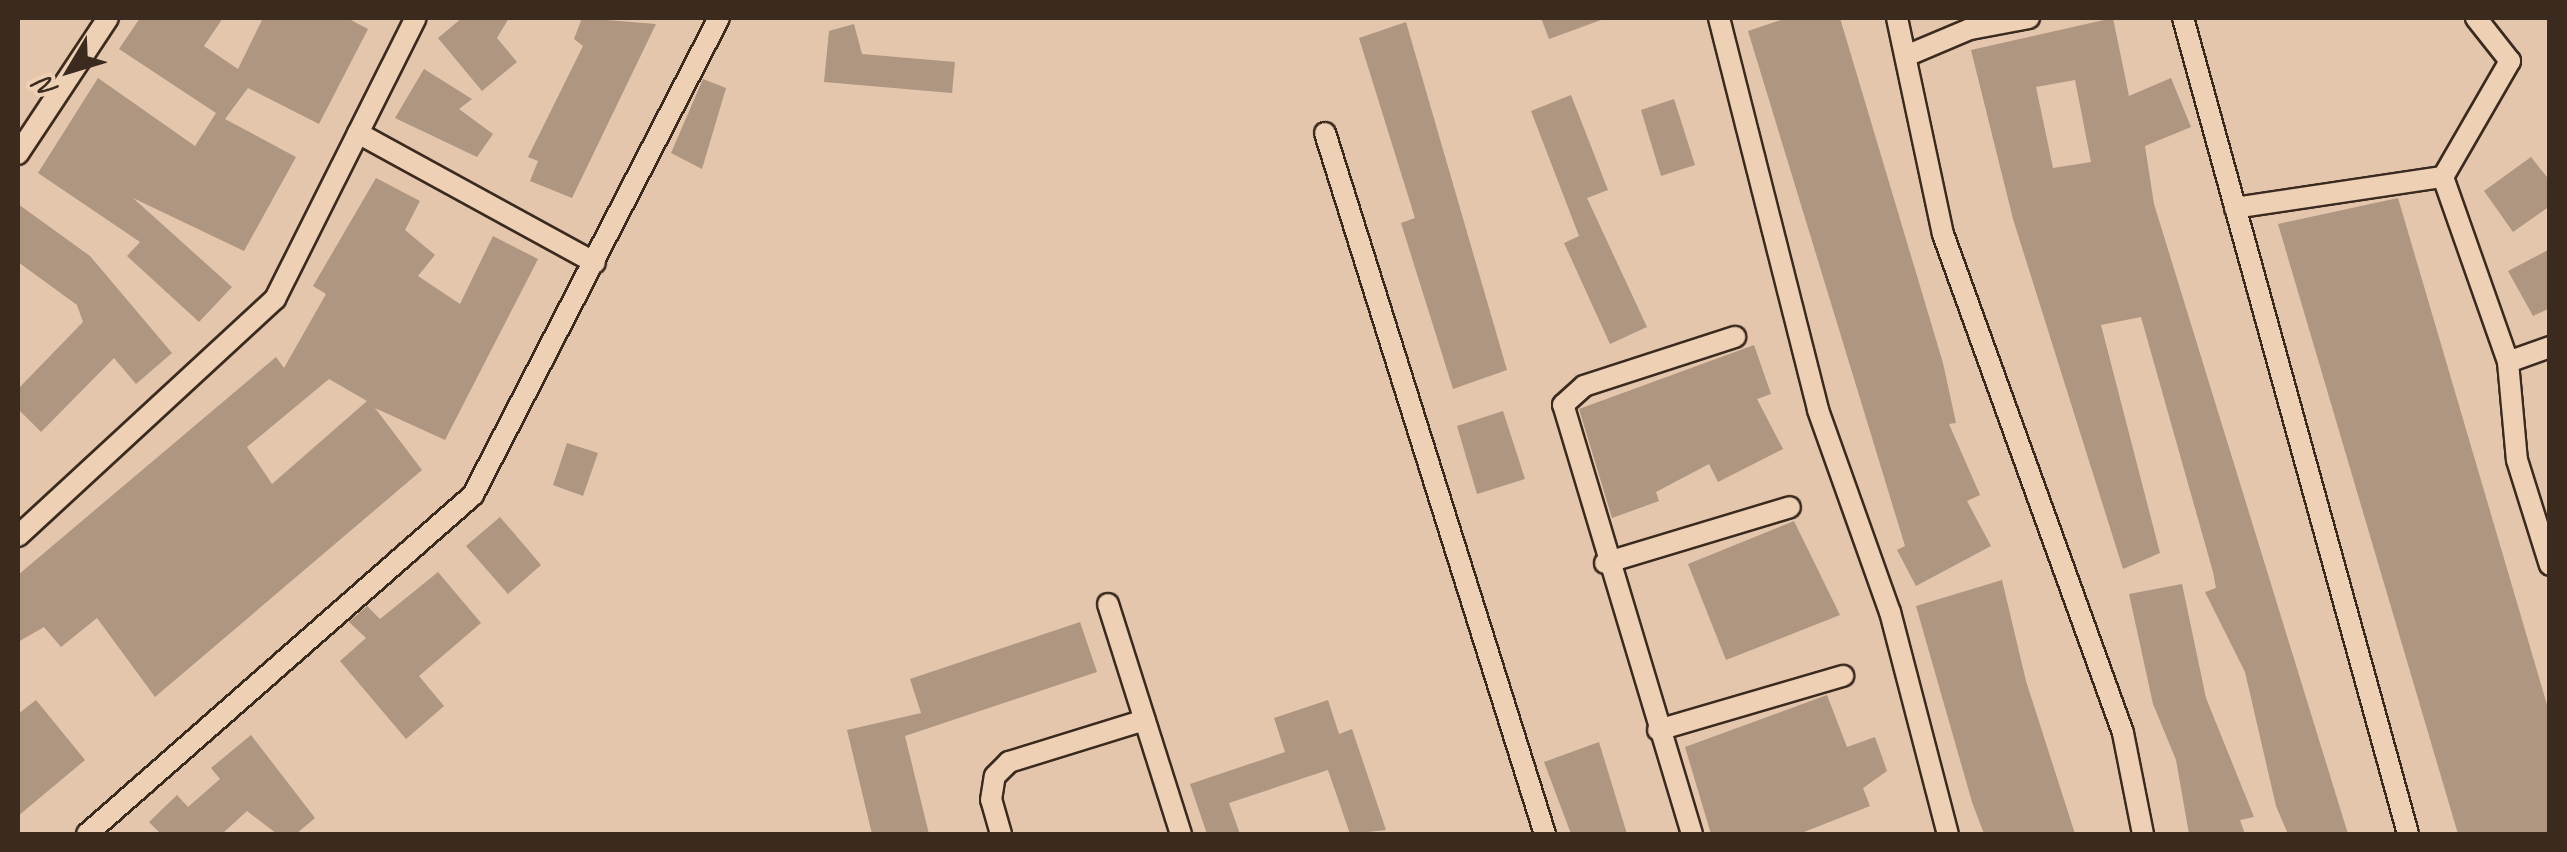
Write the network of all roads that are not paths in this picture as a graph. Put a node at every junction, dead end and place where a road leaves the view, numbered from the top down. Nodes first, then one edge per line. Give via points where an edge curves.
1 (108, 18) edge
2 (416, 18) edge
3 (719, 18) edge
4 (1719, 18) edge
5 (1898, 18) edge
6 (2029, 18) edge
7 (2182, 18) edge
8 (2476, 18) edge
9 (1906, 56) junction
10 (358, 133) junction
11 (1325, 133) dead end
12 (18, 154) edge
13 (2443, 177) junction
14 (2235, 208) junction
15 (595, 263) junction
16 (1735, 337) dead end
17 (2550, 347) edge
18 (2508, 362) junction
19 (1790, 507) dead end
20 (18, 536) edge
21 (1605, 563) junction
22 (2550, 564) edge
23 (1108, 604) dead end
24 (1843, 676) dead end
25 (1145, 720) junction
26 (1658, 730) junction
27 (87, 834) edge
28 (1002, 834) edge
29 (1180, 834) edge
30 (1545, 834) edge
31 (1692, 834) edge
32 (1948, 834) edge
33 (2143, 834) edge
34 (2408, 834) edge

1 - 12 street
2 - 10 street
3 - 15 street
4 - 32 street via 1818,410 1890,612
5 - 9 street
6 - 9 street via 1970,29
7 - 14 street
8 - 13 street via 2510,61
9 - 33 street via 1943,234 2123,733
10 - 15 street
10 - 20 street via 265,311
11 - 30 street
13 - 14 street
13 - 18 street
14 - 34 street
15 - 27 street via 473,495
16 - 21 street via 1584,386 1562,405
17 - 18 street
18 - 22 street via 2517,460
19 - 21 street
21 - 26 street
23 - 25 street
24 - 26 street
25 - 28 street via 1010,762 994,776 991,800
25 - 29 street
26 - 31 street

